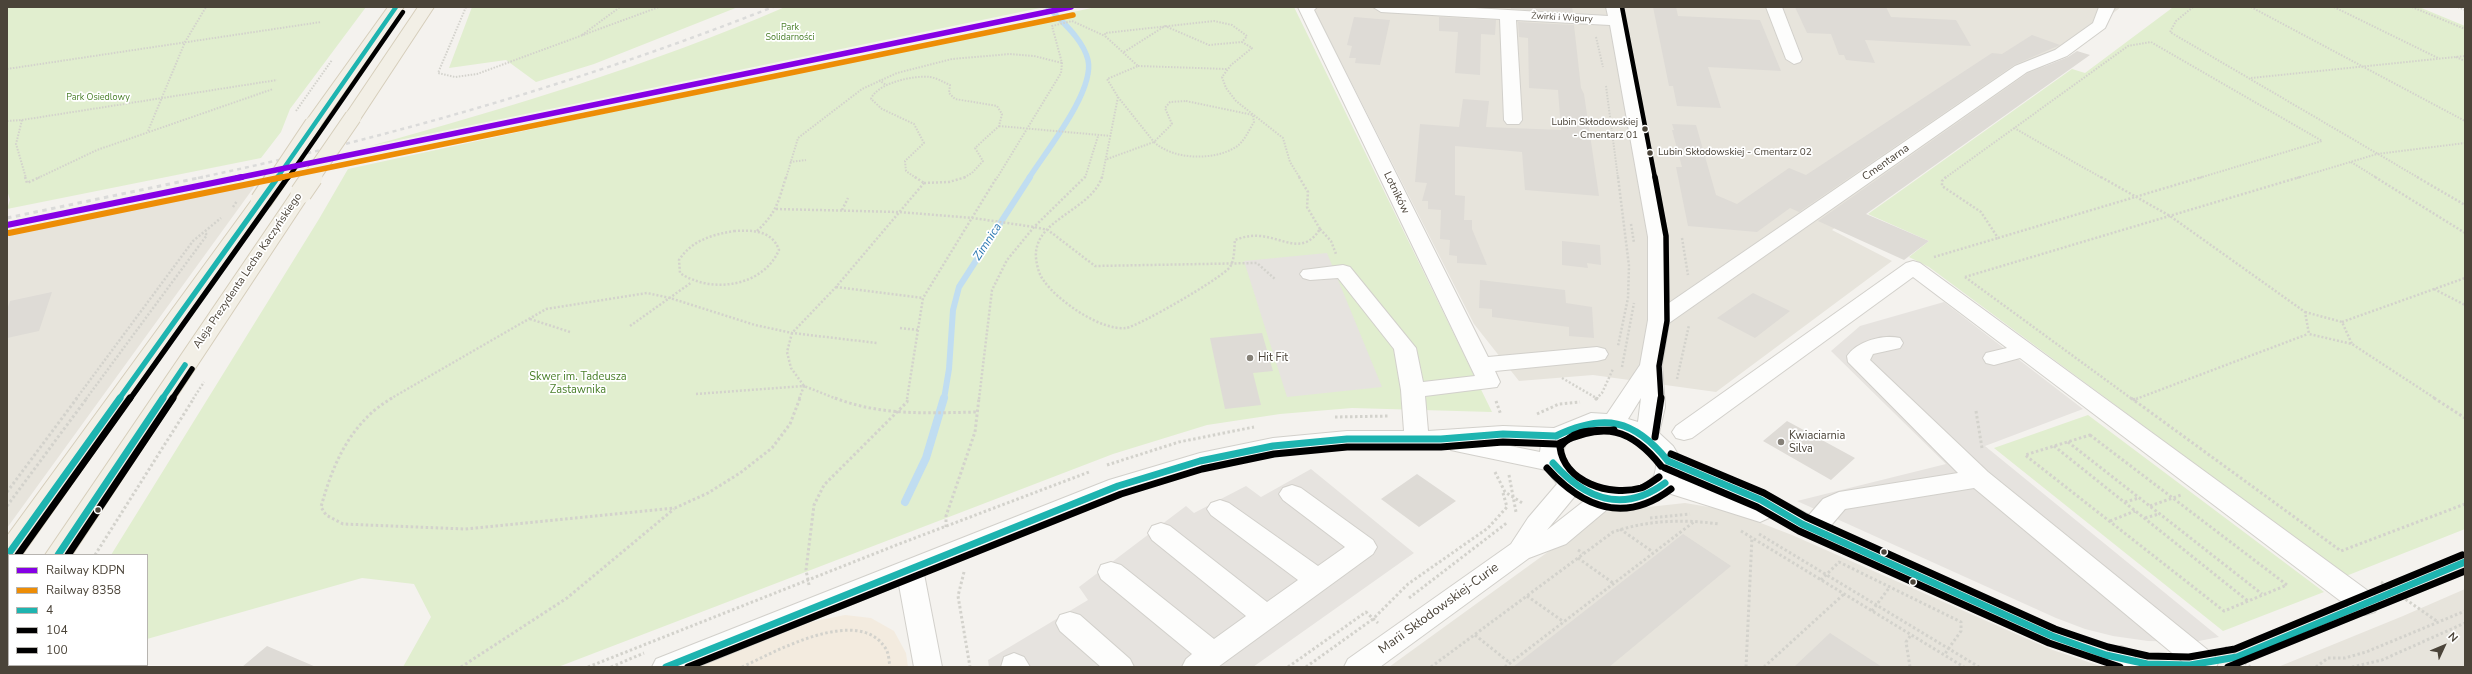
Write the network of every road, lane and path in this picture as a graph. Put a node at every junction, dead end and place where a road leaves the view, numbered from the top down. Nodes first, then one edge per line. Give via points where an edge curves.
1 (206, 7) edge
2 (396, 7) edge
3 (426, 7) edge
4 (466, 7) edge
5 (620, 7) edge
6 (659, 7) edge
7 (1048, 7) edge
8 (1309, 7) edge
9 (1381, 7) edge
10 (1774, 7) edge
11 (2106, 7) edge
12 (2193, 7) edge
13 (2251, 7) edge
14 (2334, 7) edge
15 (2412, 7) edge
16 (2458, 7) edge
17 (2465, 10) edge
18 (1508, 15) junction
19 (1606, 17) edge
20 (321, 22) dead end
21 (1061, 22) junction
22 (1165, 26) junction
23 (2465, 29) edge
24 (1105, 36) junction
25 (579, 38) junction
26 (185, 42) junction
27 (1242, 42) junction
28 (1124, 52) junction
29 (2465, 56) edge
30 (1605, 57) dead end
31 (2456, 57) junction
32 (2438, 58) junction
33 (1794, 59) dead end
34 (1062, 62) junction
35 (2465, 62) edge
36 (1138, 66) junction
37 (2362, 66) junction
38 (7, 69) edge
39 (1227, 69) junction
40 (1604, 69) dead end
41 (2251, 78) junction
42 (277, 80) dead end
43 (879, 80) junction
44 (1606, 82) dead end
45 (886, 85) junction
46 (273, 88) dead end
47 (1118, 97) junction
48 (163, 99) junction
49 (1253, 115) junction
50 (22, 120) junction
51 (1513, 120) dead end
52 (7, 121) edge
53 (2465, 121) edge
54 (999, 126) junction
55 (1615, 126) dead end
56 (2014, 128) junction
57 (1026, 130) junction
58 (148, 132) junction
59 (1098, 136) junction
60 (1111, 136) junction
61 (1154, 142) junction
62 (2465, 143) edge
63 (1619, 147) dead end
64 (2377, 154) junction
65 (1107, 159) junction
66 (806, 160) dead end
67 (790, 162) junction
68 (2351, 162) junction
69 (924, 183) junction
70 (2137, 196) junction
71 (848, 198) dead end
72 (2465, 205) edge
73 (233, 207) dead end
74 (776, 209) junction
75 (842, 210) junction
76 (899, 212) junction
77 (2170, 216) junction
78 (973, 218) junction
79 (1630, 218) dead end
80 (1034, 227) junction
81 (1320, 229) junction
82 (1048, 230) junction
83 (756, 232) junction
84 (205, 233) junction
85 (2465, 233) edge
86 (1998, 238) junction
87 (1634, 244) dead end
88 (1933, 257) junction
89 (1940, 261) dead end
90 (1232, 265) junction
91 (1913, 267) junction
92 (1343, 272) junction
93 (1958, 273) dead end
94 (1310, 274) dead end
95 (1965, 277) junction
96 (1275, 278) dead end
97 (2465, 278) edge
98 (693, 282) junction
99 (836, 287) junction
100 (2434, 289) junction
101 (670, 298) junction
102 (923, 298) junction
103 (1635, 299) dead end
104 (2465, 305) edge
105 (2305, 312) junction
106 (530, 319) junction
107 (1659, 320) junction
108 (2342, 322) junction
109 (630, 326) dead end
110 (900, 328) dead end
111 (918, 330) junction
112 (570, 332) dead end
113 (792, 333) junction
114 (2308, 334) junction
115 (877, 343) dead end
116 (1892, 343) dead end
117 (2352, 344) junction
118 (2024, 350) junction
119 (1610, 357) junction
120 (1994, 358) dead end
121 (1530, 360) junction
122 (1652, 365) junction
123 (1485, 374) junction
124 (1619, 374) dead end
125 (804, 386) junction
126 (1413, 390) junction
127 (696, 394) dead end
128 (1598, 399) junction
129 (2133, 400) junction
130 (1592, 401) dead end
131 (1585, 402) dead end
132 (978, 412) junction
133 (897, 413) junction
134 (1536, 415) dead end
135 (2465, 418) edge
136 (1614, 422) junction
137 (1684, 432) dead end
138 (1647, 435) junction
139 (1556, 436) junction
140 (1417, 438) junction
141 (1441, 439) junction
142 (2068, 442) junction
143 (2054, 446) junction
144 (1498, 452) junction
145 (1553, 463) junction
146 (1667, 472) junction
147 (1979, 478) junction
148 (1571, 484) junction
149 (7, 492) edge
150 (1503, 492) junction
151 (1292, 494) dead end
152 (1513, 498) junction
153 (1604, 498) junction
154 (2139, 498) junction
155 (2125, 502) junction
156 (2465, 504) edge
157 (7, 506) edge
158 (675, 508) junction
159 (1220, 509) dead end
160 (2136, 511) junction
161 (1699, 514) dead end
162 (2159, 514) junction
163 (1544, 516) junction
164 (1648, 518) dead end
165 (2145, 518) junction
166 (1695, 521) junction
167 (2109, 521) junction
168 (1727, 526) dead end
169 (1620, 529) junction
170 (1737, 529) dead end
171 (1753, 530) dead end
172 (1161, 533) dead end
173 (1752, 537) junction
174 (954, 551) junction
175 (1520, 551) junction
176 (1653, 552) junction
177 (8, 554) edge
178 (59, 554) edge
179 (1578, 558) junction
180 (910, 569) junction
181 (1111, 572) dead end
182 (1826, 574) junction
183 (1318, 580) junction
184 (1821, 580) junction
185 (1613, 583) junction
186 (810, 587) dead end
187 (1889, 588) junction
188 (2345, 589) junction
189 (1844, 594) junction
190 (2262, 595) junction
191 (1527, 596) junction
192 (1408, 600) dead end
193 (2248, 601) junction
194 (1876, 604) junction
195 (2365, 604) dead end
196 (1872, 611) junction
197 (2465, 611) edge
198 (1266, 617) junction
199 (1373, 619) junction
200 (1386, 620) dead end
201 (1564, 622) junction
202 (2438, 623) junction
203 (2465, 623) edge
204 (1070, 624) dead end
205 (1475, 635) junction
206 (1911, 635) junction
207 (1949, 649) junction
208 (1944, 655) junction
209 (1204, 661) edge
210 (1510, 664) junction
211 (2204, 664) dead end
212 (461, 667) edge
213 (666, 667) edge
214 (742, 667) edge
215 (890, 667) edge
216 (928, 667) edge
217 (970, 667) edge
218 (1120, 667) edge
219 (1288, 667) edge
220 (1306, 667) edge
221 (1358, 667) edge
222 (1431, 667) edge
223 (1505, 667) edge
224 (1746, 667) edge
225 (1764, 667) edge
226 (1910, 667) edge
227 (1964, 667) edge
228 (1979, 667) edge
229 (2316, 667) edge
230 (2352, 667) edge

1 - 26 path
2 - 177 main road, bridge via 261,201
3 - 178 main road, Aleja Prezydenta Lecha Kaczyńskiego, bridge
4 - 25 path via 438,73 448,78 466,77
5 - 25 path
6 - 25 path
7 - 21 path
8 - 123 street, Lotników via 1305,8
9 - 18 street, Żwirki i Wigury
10 - 33 street
11 - 107 street, Cmentarna via 2100,25 2061,53 2021,69
12 - 41 path via 2176,21 2170,32
13 - 37 path
14 - 32 path
15 - 23 path
16 - 17 path
18 - 19 street, Żwirki i Wigury
18 - 51 street
19 - 30 path
19 - 40 path via 1599,57
19 - 107 street via 1658,237
20 - 26 path
21 - 24 path via 1072,21
21 - 34 path via 1054,24 1053,32
22 - 24 path via 1110,31 1105,33
22 - 27 path via 1209,45
22 - 27 path via 1224,22 1239,27 1247,36
22 - 28 path
24 - 28 path
26 - 38 path
26 - 48 path
27 - 39 path via 1252,48 1251,51
28 - 36 path
29 - 31 path
31 - 32 path
31 - 35 path
32 - 37 path
34 - 43 path via 1034,56 987,54 918,67
34 - 57 path via 1061,73
36 - 39 path
36 - 47 path via 1106,78
37 - 41 path
37 - 53 path
39 - 49 path via 1222,77 1226,88 1236,101
41 - 64 path
42 - 48 path
43 - 45 path
43 - 67 path via 862,89 798,138
44 - 119 path via 1629,266 1628,298
45 - 54 path via 922,76 942,80 950,85 949,93 955,99 997,106 1002,114
45 - 69 path via 873,94 871,99 882,109 904,117 914,124 924,143 906,161 906,171
46 - 58 path
47 - 60 path
47 - 61 path
48 - 50 path
48 - 58 path
49 - 61 path via 1254,122 1236,147 1215,154 1186,156 1163,150
49 - 61 path via 1186,101 1170,102 1165,108 1172,124
49 - 81 path via 1283,138 1290,162 1308,192 1307,207
50 - 52 path
50 - 58 path via 16,144 28,182 97,150
54 - 57 path
54 - 69 path via 975,148 983,161 978,170 948,182
55 - 63 path
56 - 70 path
56 - 70 path via 2128,46 2151,42 2322,141
56 - 86 path via 1952,171 1942,181 1942,186 1982,212
57 - 59 path
57 - 78 path
59 - 60 path
59 - 80 path via 1084,180
60 - 65 path
61 - 65 path
62 - 64 path
64 - 68 path
64 - 72 path
65 - 82 path via 1097,189
66 - 67 path
67 - 74 path
68 - 77 path
68 - 85 path
69 - 76 path
70 - 77 path
70 - 86 path
71 - 75 path
73 - 84 path
74 - 75 path
74 - 83 path via 771,218
75 - 76 path
76 - 78 path
76 - 99 path
77 - 95 path
77 - 105 path
78 - 80 path
78 - 102 path
79 - 87 path
80 - 82 path
80 - 132 path via 1007,260 992,290
81 - 90 path via 1316,237 1305,243 1290,245 1263,236 1248,236 1235,240
81 - 92 path via 1332,241
82 - 90 path via 1095,266
82 - 90 path via 1036,248 1036,262 1043,281 1057,297 1113,328 1127,328 1138,324 1173,303 1198,292
83 - 98 path via 734,231 718,234 690,246 681,255 678,264 680,273
83 - 98 path via 773,238 778,246 776,259 768,268 732,284 711,285
84 - 149 path via 193,241
84 - 157 path via 207,235
86 - 88 path
88 - 89 path
88 - 91 path
90 - 96 path via 1257,263
91 - 118 street
91 - 137 street
92 - 94 street
92 - 126 street via 1405,348
93 - 95 path
95 - 129 path
97 - 100 path
98 - 101 path
99 - 102 path
99 - 113 path
100 - 104 path
100 - 108 path
101 - 106 path via 647,293 546,310
101 - 109 path
101 - 113 path via 735,320
102 - 111 path
103 - 124 path
105 - 108 path
105 - 114 path
106 - 112 path
106 - 158 path via 387,401 365,417 346,440 330,473 321,507 326,515 343,524 465,529
107 - 122 street
108 - 117 path
110 - 111 path
111 - 133 path via 907,402
113 - 115 path
113 - 125 path via 787,352 791,368
114 - 117 path
114 - 129 path
116 - 147 street via 1864,349 1858,356 1859,362
117 - 135 path
118 - 120 street
118 - 188 street
119 - 121 street
119 - 128 path
121 - 123 street
121 - 128 path
122 - 136 street
122 - 138 street via 1653,407
123 - 126 street
125 - 127 path
125 - 133 path via 853,405
125 - 158 path via 790,424 772,448 740,473 708,493
126 - 140 street
128 - 130 path
129 - 156 path via 2340,551
131 - 134 path via 1559,404
132 - 133 path
132 - 174 path via 975,432 946,516 946,535
133 - 186 path via 824,485 814,505 806,570
136 - 138 street
136 - 139 street via 1591,421 1571,426
138 - 146 street via 1660,447
139 - 141 street via 1491,434
139 - 145 street via 1551,448
140 - 141 street
140 - 174 street via 1347,439 1273,446 1200,461 1118,486
141 - 144 street
142 - 143 path
142 - 154 path
142 - 190 path via 2090,435 2287,585
143 - 155 path
143 - 167 path via 2026,455
144 - 145 street
144 - 150 path via 1498,486
144 - 152 path
145 - 148 street
146 - 147 street via 1807,526 1839,502
146 - 153 street via 1651,494 1629,500
147 - 211 street
148 - 153 street via 1586,493
148 - 163 street, Marii Skłodowskiej-Curie
150 - 152 path
150 - 199 path via 1507,507 1498,519 1408,584
151 - 183 street via 1364,547
152 - 163 path
152 - 192 path via 1516,512 1507,524 1418,589
153 - 175 street, Marii Skłodowskiej-Curie via 1557,537
154 - 155 path
154 - 162 path
155 - 160 path
158 - 212 path via 567,598
159 - 183 street
160 - 165 path
160 - 167 path
161 - 164 path
162 - 165 path
162 - 190 path
163 - 175 street, Marii Skłodowskiej-Curie
165 - 193 path
166 - 168 path
166 - 169 path
166 - 176 path
167 - 193 path via 2224,611
169 - 176 path
169 - 179 path
170 - 173 path
171 - 182 path
172 - 198 street
173 - 184 path
173 - 224 path
174 - 180 street
174 - 217 path via 964,572 958,596
175 - 221 street, Marii Skłodowskiej-Curie
176 - 185 path
179 - 185 path
179 - 191 path
180 - 213 street
180 - 216 street
181 - 209 street
182 - 184 path
182 - 187 path via 1840,562
182 - 194 path
183 - 198 street
184 - 189 path
185 - 201 path
187 - 194 path
187 - 207 path via 1961,622 1961,631
188 - 195 street
188 - 202 path via 2374,578
189 - 196 path
189 - 225 path
190 - 193 path
191 - 201 path
191 - 205 path
194 - 196 path
194 - 207 path
196 - 206 path
197 - 202 path
198 - 209 street
199 - 200 path via 1380,625
199 - 219 path via 1366,612
199 - 220 path
201 - 210 path
202 - 229 path via 2373,650 2346,658 2331,656 2321,660
203 - 230 path via 2382,660
204 - 218 street
205 - 210 path
205 - 222 path
206 - 208 path
206 - 226 path via 1906,642
207 - 208 path
207 - 228 path
208 - 227 path
210 - 223 path
214 - 215 path via 830,631 857,630 871,634 886,649

